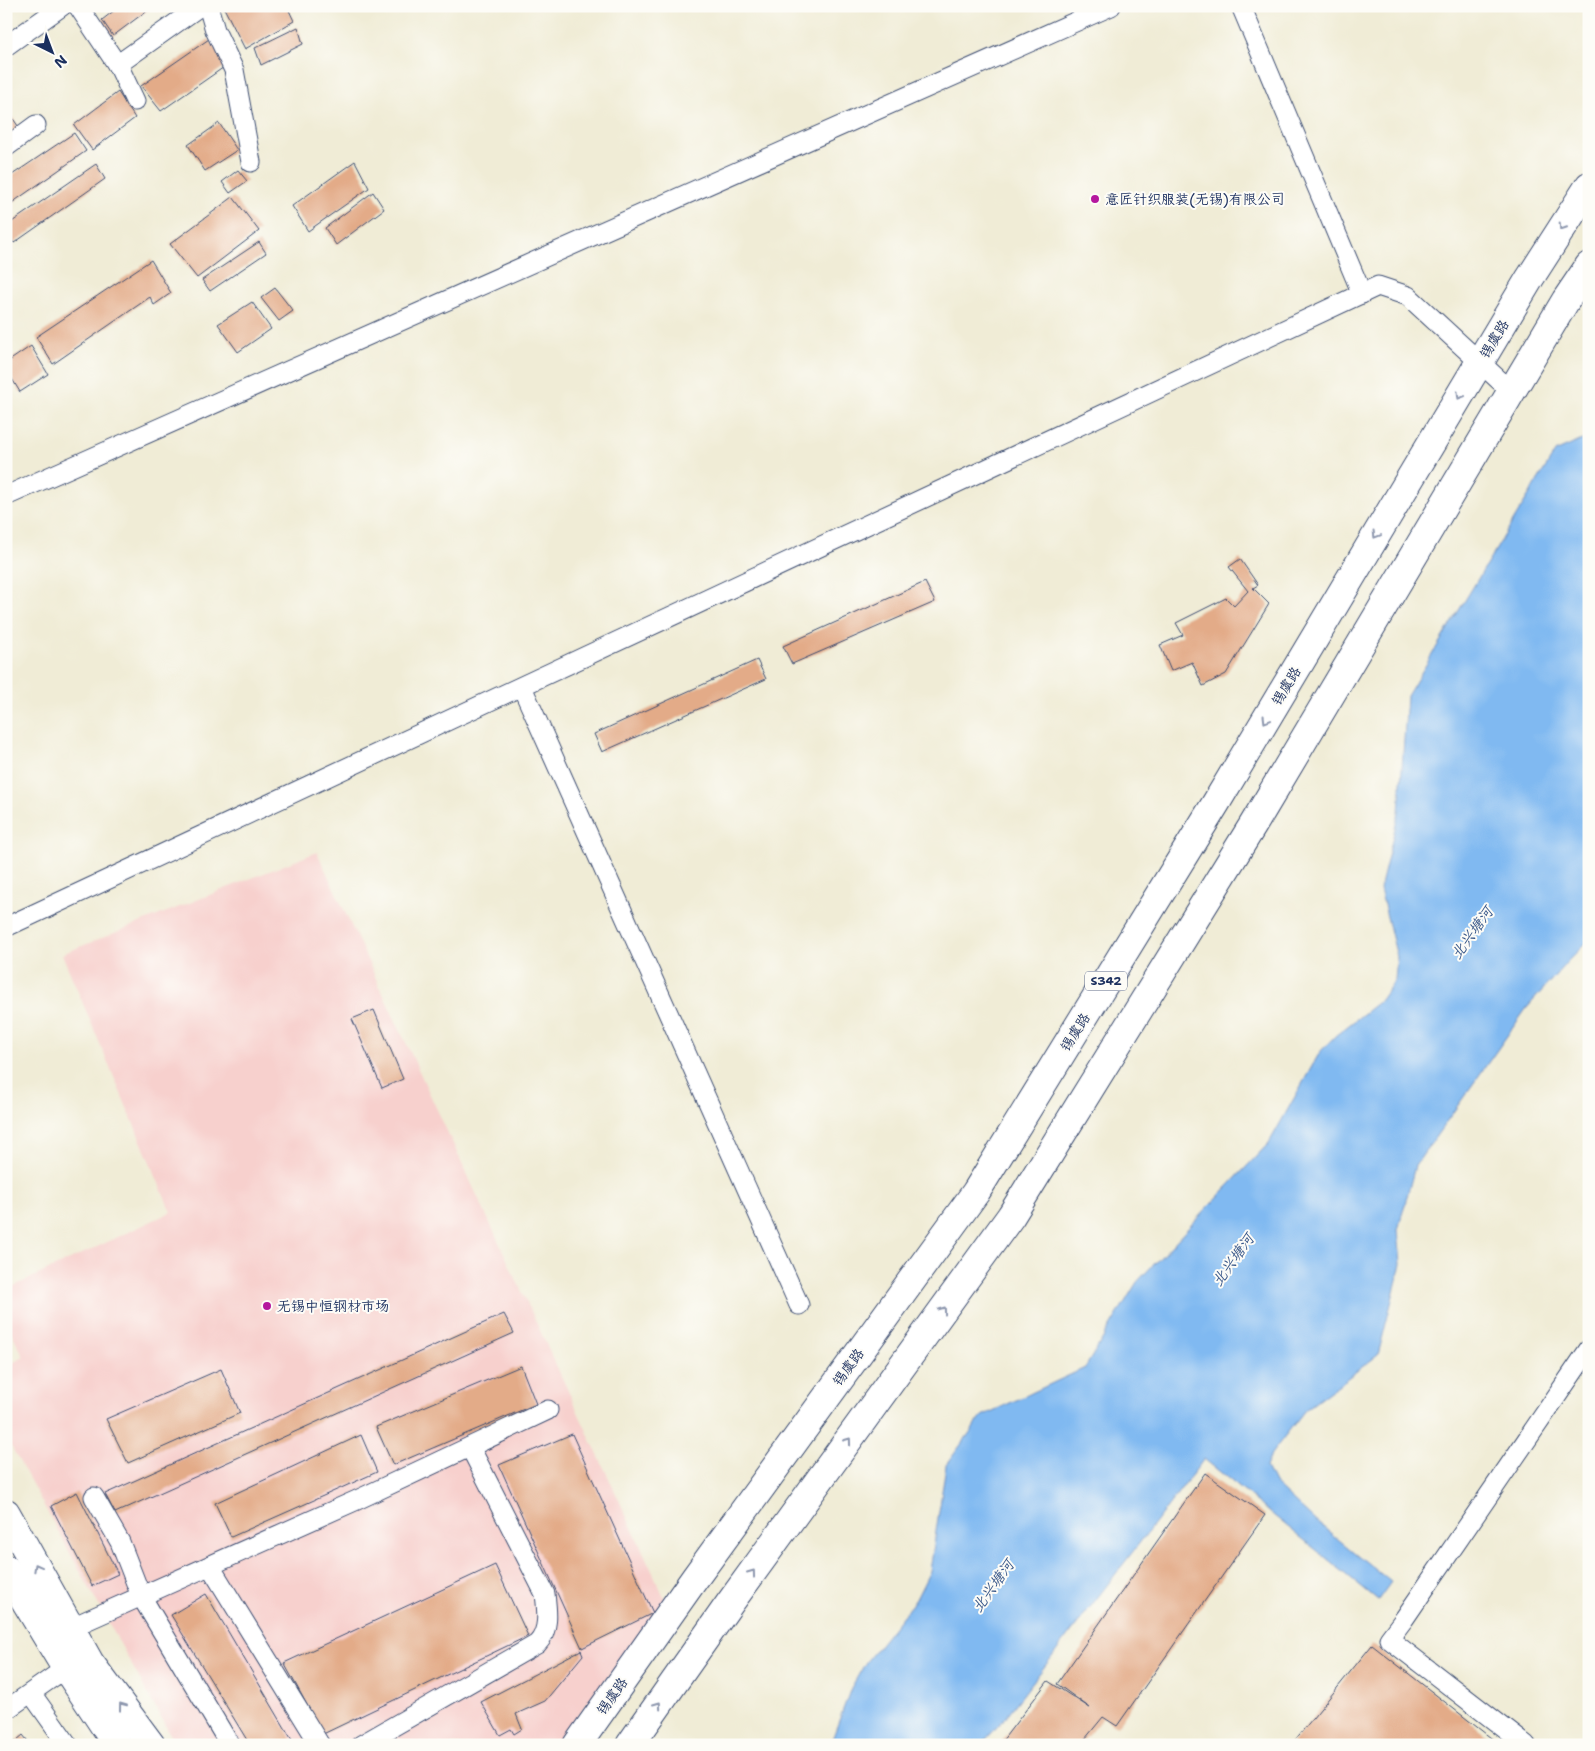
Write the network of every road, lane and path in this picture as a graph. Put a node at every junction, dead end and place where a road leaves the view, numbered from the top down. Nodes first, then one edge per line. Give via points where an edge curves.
1 (62, 6) edge
2 (78, 6) edge
3 (200, 6) edge
4 (208, 6) edge
5 (1111, 6) edge
6 (1241, 6) edge
7 (6, 46) edge
8 (117, 65) junction
9 (134, 101) dead end
10 (36, 125) dead end
11 (6, 147) edge
12 (252, 162) dead end
13 (1589, 186) edge
14 (1589, 266) edge
15 (1362, 294) junction
16 (1480, 362) junction
17 (1512, 392) junction
18 (6, 496) edge
19 (522, 687) junction
20 (6, 927) edge
21 (799, 1305) dead end
22 (1589, 1349) edge
23 (548, 1410) dead end
24 (470, 1447) junction
25 (94, 1497) dead end
26 (6, 1512) edge
27 (210, 1566) junction
28 (6, 1569) edge
29 (141, 1596) junction
30 (60, 1634) junction
31 (66, 1668) junction
32 (31, 1693) junction
33 (6, 1710) edge
34 (68, 1745) edge
35 (117, 1745) edge
36 (151, 1745) edge
37 (230, 1745) edge
38 (320, 1745) edge
39 (361, 1745) edge
40 (577, 1745) edge
41 (630, 1745) edge
42 (1526, 1745) edge

1 - 7 street
2 - 8 street
3 - 8 street
4 - 12 street via 234,70
5 - 18 street
6 - 15 street
8 - 9 street
10 - 11 street
13 -> 16 main road, 锡虞路 / S342
14 - 17 main road, S342
15 - 16 street via 1378,286 1408,296
15 - 19 street
16 - 17 street
16 -> 40 main road, 锡虞路 / S342 via 1216,803 976,1192
41 -> 17 main road, S342 via 1011,1216 1253,825
19 - 20 street
19 - 21 street
22 - 42 street via 1389,1639
23 - 24 street
24 - 27 street
24 - 39 street via 545,1594 547,1620 543,1636 537,1644
25 - 29 street via 120,1542
30 -> 26 main road
27 - 29 street
27 - 38 street
28 - 30 main road
29 - 30 street
29 - 37 street
30 - 31 main road
36 -> 30 main road via 90,1663
31 - 32 street
31 - 35 main road
32 - 33 street
32 - 34 street

